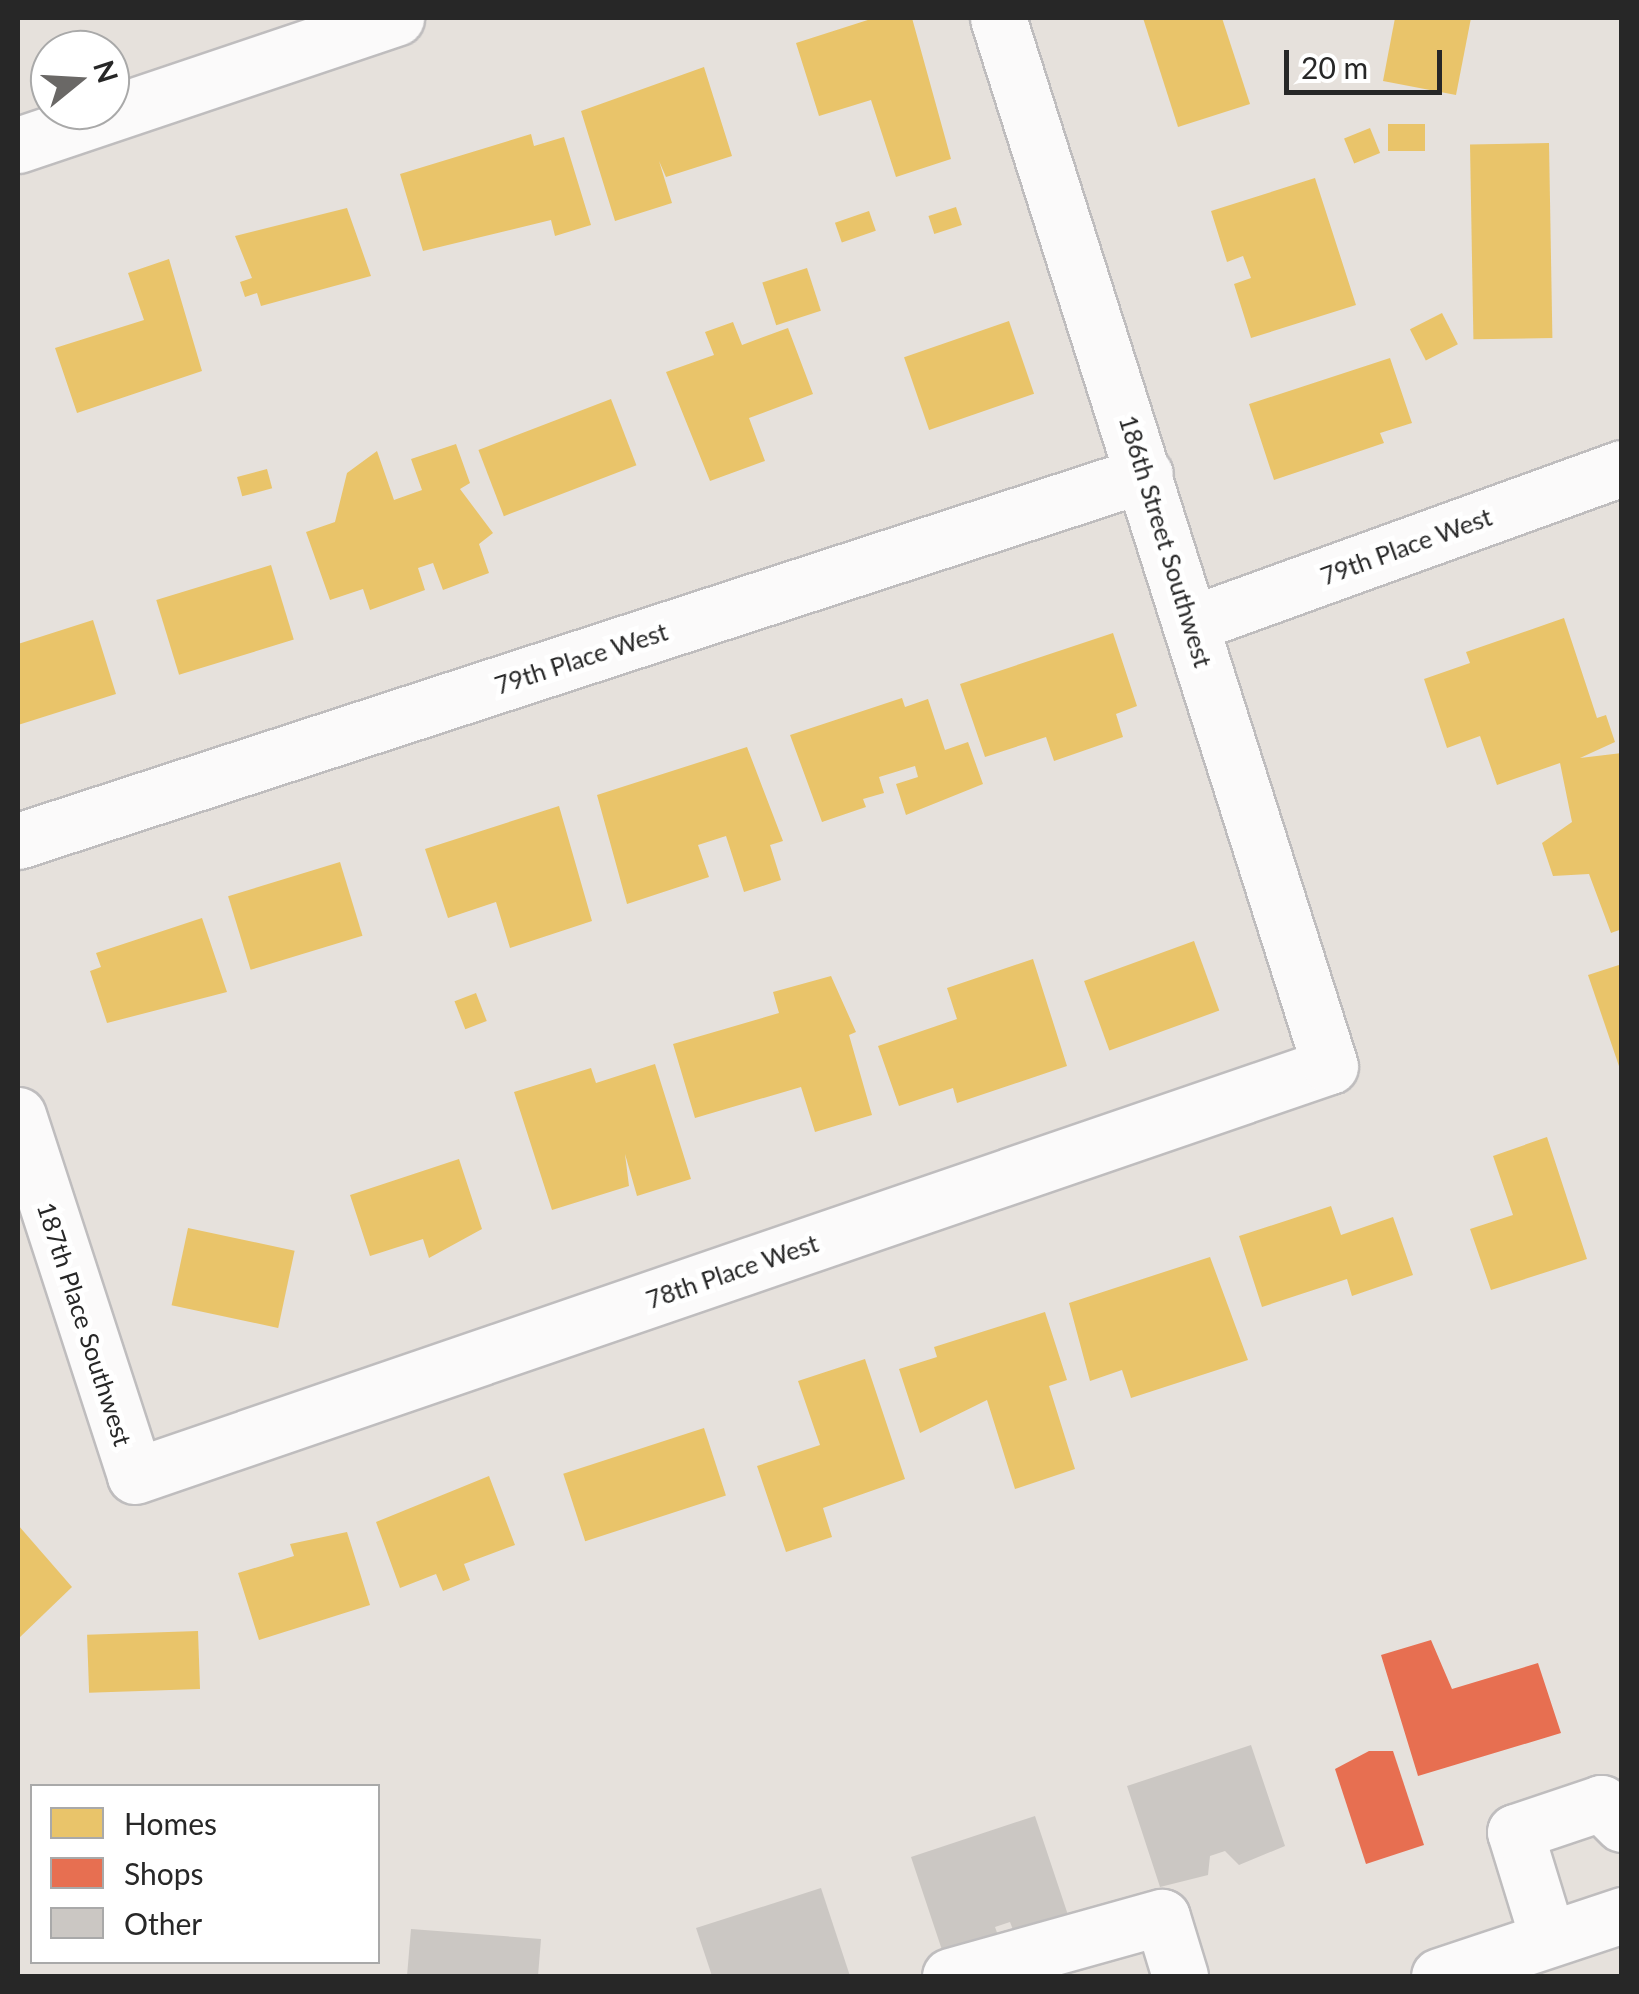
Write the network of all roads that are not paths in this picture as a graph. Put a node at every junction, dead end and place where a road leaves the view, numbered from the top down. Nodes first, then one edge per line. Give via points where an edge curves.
1 (396, 18) edge
2 (998, 18) edge
3 (18, 145) edge
4 (1622, 468) edge
5 (1145, 474) junction
6 (1191, 624) junction
7 (18, 841) edge
8 (1330, 1066) joint
9 (18, 1116) edge
10 (134, 1476) joint
11 (1622, 1824) edge
12 (1622, 1915) edge
13 (1548, 1940) junction
14 (950, 1976) edge
15 (1180, 1976) edge
16 (1439, 1976) edge

1 - 3 street
2 - 5 street, 186th Street Southwest
4 - 6 street, 79th Place West
5 - 6 street, 186th Street Southwest
5 - 7 street, 79th Place West
6 - 8 street, 186th Street Southwest
8 - 10 street, 78th Place West
9 - 10 street, 187th Place Southwest
11 - 13 street via 1601,1803 1515,1832
12 - 13 street
13 - 16 street
14 - 15 street via 1162,1917

